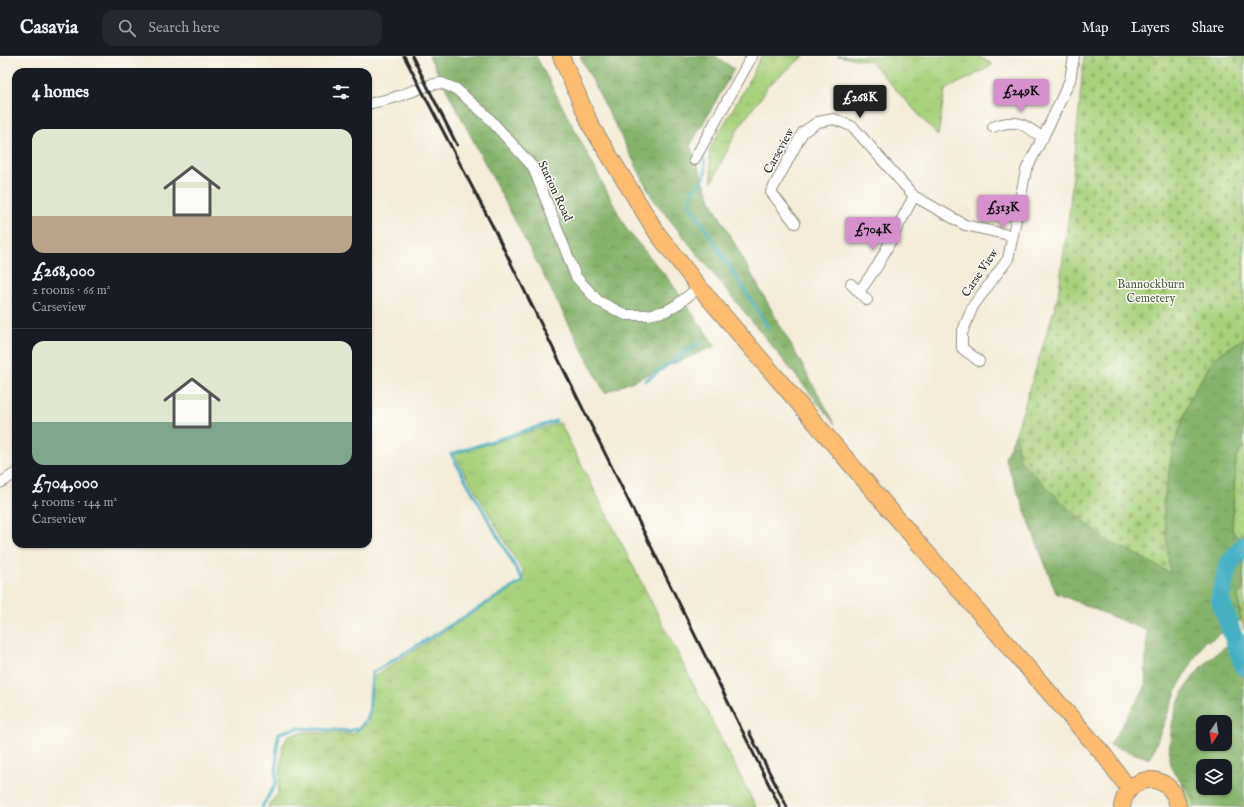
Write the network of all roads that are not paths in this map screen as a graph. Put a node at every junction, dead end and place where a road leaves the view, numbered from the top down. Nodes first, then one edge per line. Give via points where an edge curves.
1 (561, 56) edge
2 (752, 56) edge
3 (1074, 56) edge
4 (372, 103) edge
5 (993, 127) dead end
6 (1043, 138) junction
7 (694, 160) dead end
8 (914, 196) junction
9 (795, 223) dead end
10 (1013, 236) junction
11 (851, 284) dead end
12 (699, 287) junction
13 (859, 292) junction
14 (867, 300) dead end
15 (979, 361) dead end
16 (12, 476) edge
17 (0, 483) edge
18 (1104, 755) junction
19 (1145, 780) junction
20 (1129, 789) junction
21 (1122, 807) edge
22 (1178, 807) edge

1 - 12 main road via 591,126 657,233
2 - 7 street
3 - 6 street, Carse View via 1070,80
4 - 12 street, Station Road via 441,83 461,93 487,116 533,167 576,277 598,301 626,315 648,315 666,311
5 - 6 street via 1005,122 1024,124
6 - 10 street, Carse View via 1026,170
8 - 9 street, Carseview via 853,127 834,119 818,122 803,132 771,192
8 - 10 street, Carseview via 965,225
8 - 13 street via 878,265
10 - 15 street, Carse View via 1008,259 973,306 962,333 962,348
11 - 13 street
12 - 18 main road
13 - 14 street
16 - 17 street
18 - 19 main road
18 - 20 main road
19 - 20 main road
19 - 22 main road via 1157,780 1165,784 1174,794
20 - 21 main road

